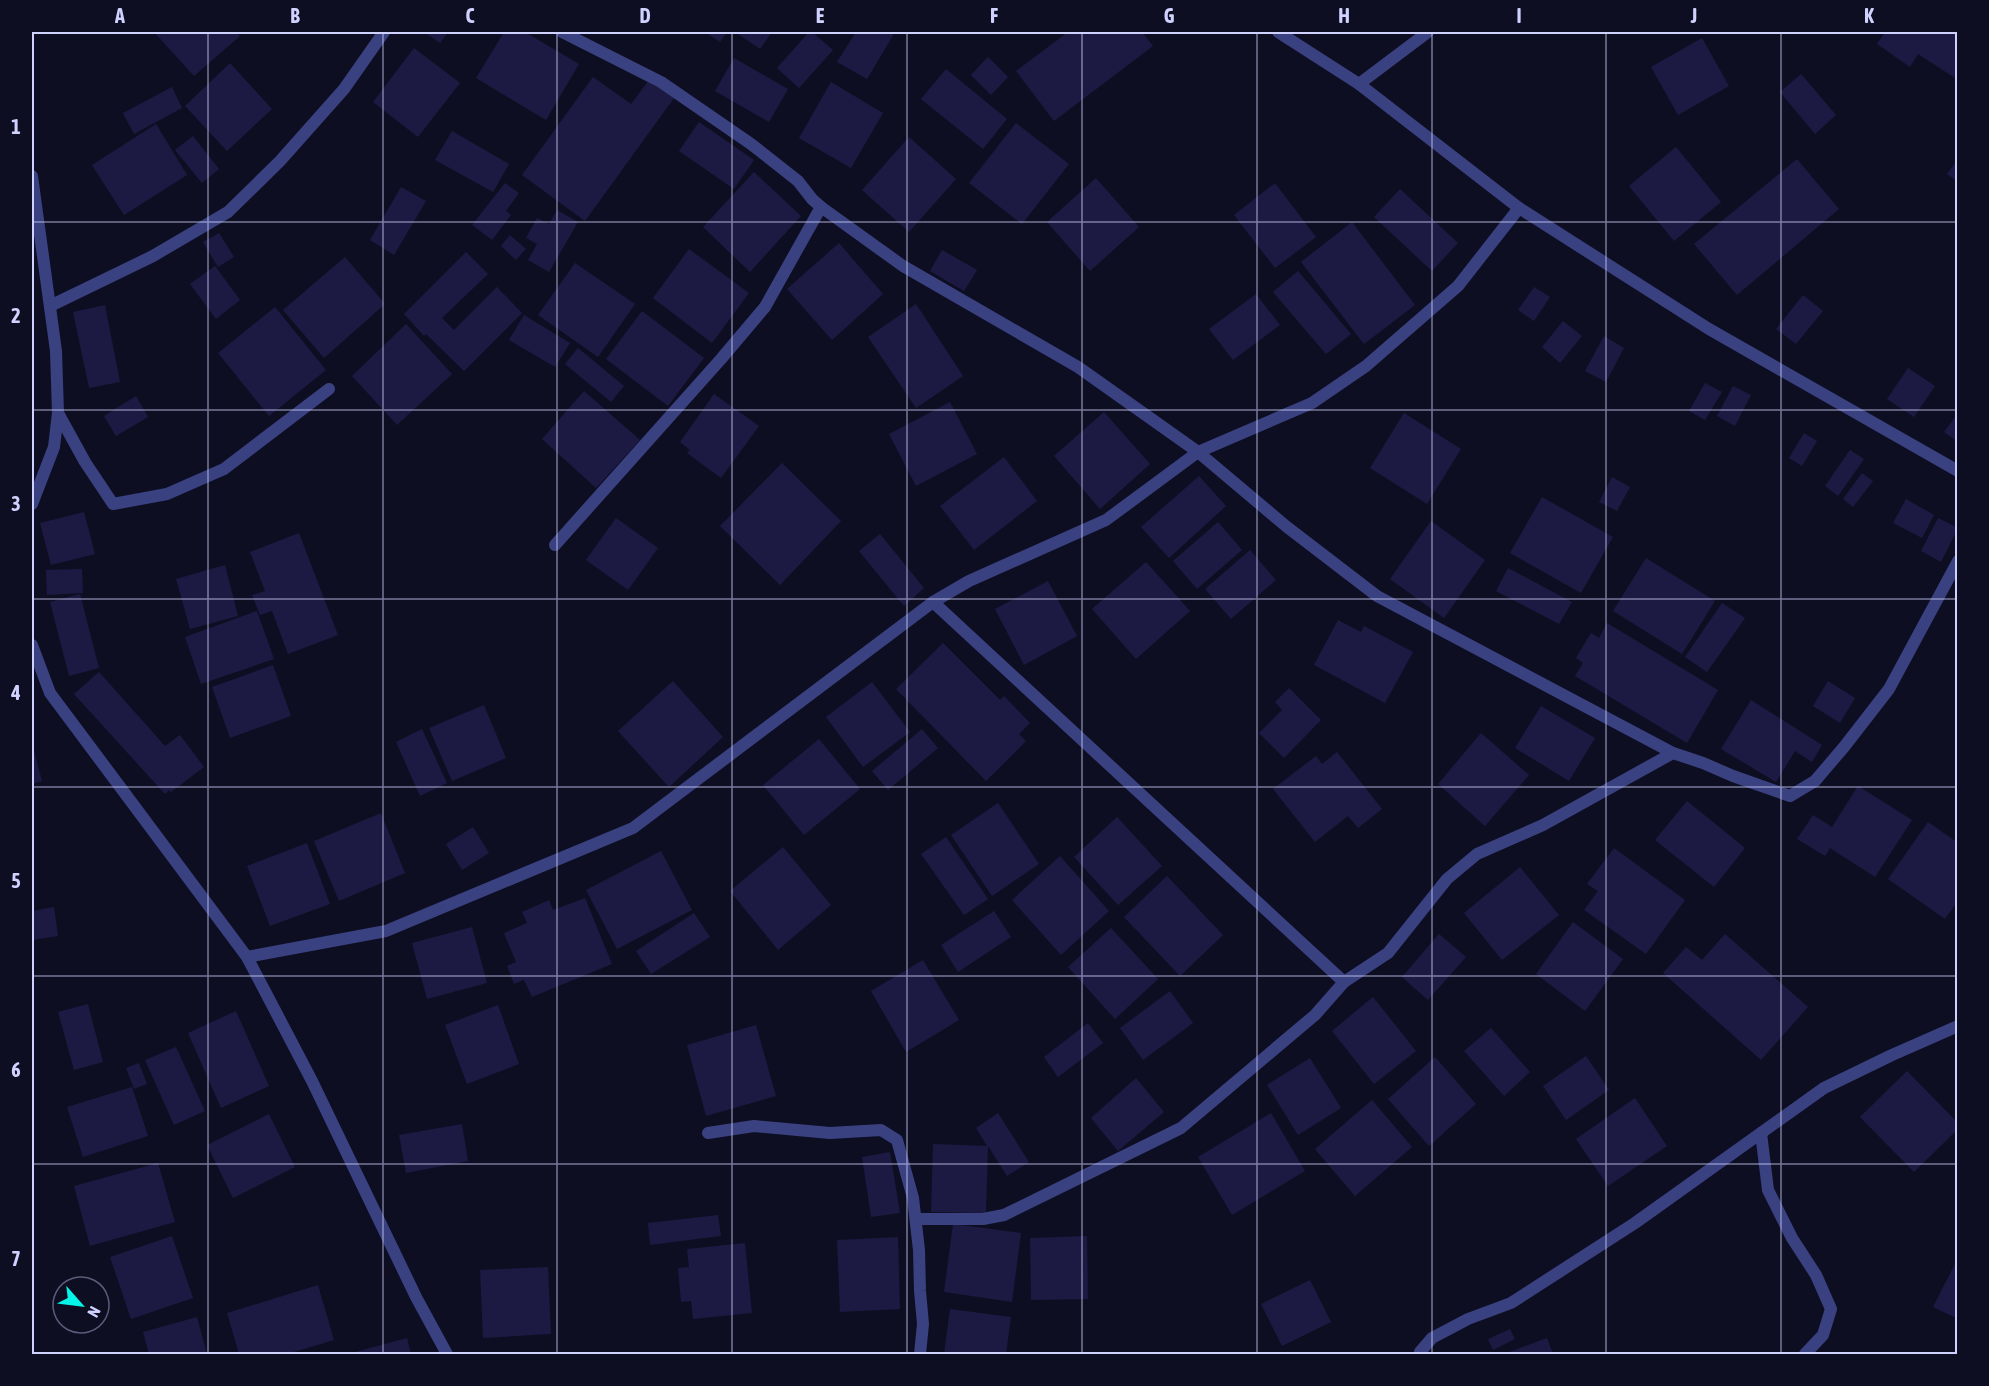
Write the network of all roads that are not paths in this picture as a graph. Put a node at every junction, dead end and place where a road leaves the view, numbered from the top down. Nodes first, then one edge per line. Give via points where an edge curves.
1 (384, 32) edge
2 (562, 32) edge
3 (1278, 32) edge
4 (1428, 32) edge
5 (1359, 84) junction
6 (32, 176) edge
7 (821, 207) junction
8 (1519, 208) junction
9 (50, 306) junction
10 (329, 389) dead end
11 (58, 413) junction
12 (1198, 452) junction
13 (1958, 471) edge
14 (33, 497) edge
15 (555, 545) dead end
16 (1958, 561) edge
17 (933, 602) junction
18 (32, 645) edge
19 (1673, 753) junction
20 (247, 957) junction
21 (1344, 982) junction
22 (1958, 1026) edge
23 (708, 1133) dead end
24 (1761, 1133) junction
25 (916, 1219) junction
26 (447, 1354) edge
27 (920, 1354) edge
28 (1420, 1354) edge
29 (1805, 1354) edge

1 - 9 street via 344,89 228,212 153,256
2 - 7 street via 661,82 751,144 798,181
3 - 5 street
4 - 5 street
5 - 8 street
6 - 9 street
7 - 12 street via 903,266 1078,367
7 - 15 street via 765,307
8 - 12 street via 1458,286 1366,366 1312,403
8 - 13 street via 1709,329
9 - 11 street
10 - 11 street via 225,469 167,494 113,504
11 - 14 street via 54,447
12 - 17 street via 1106,520 969,581
12 - 19 street via 1377,596
16 - 19 street via 1889,689 1815,781 1790,796
17 - 20 street via 633,828 386,931
17 - 21 street
18 - 20 street via 50,693
19 - 21 street via 1543,825 1477,854 1447,879 1388,953
20 - 26 street
21 - 25 street via 1315,1015 1181,1128 1004,1215 983,1219
22 - 24 street via 1824,1088
23 - 25 street via 754,1126 830,1132 881,1130 897,1140
24 - 28 street via 1635,1223 1511,1303 1467,1319 1432,1338
24 - 29 street via 1768,1190 1832,1309 1823,1335
25 - 27 street via 923,1324

